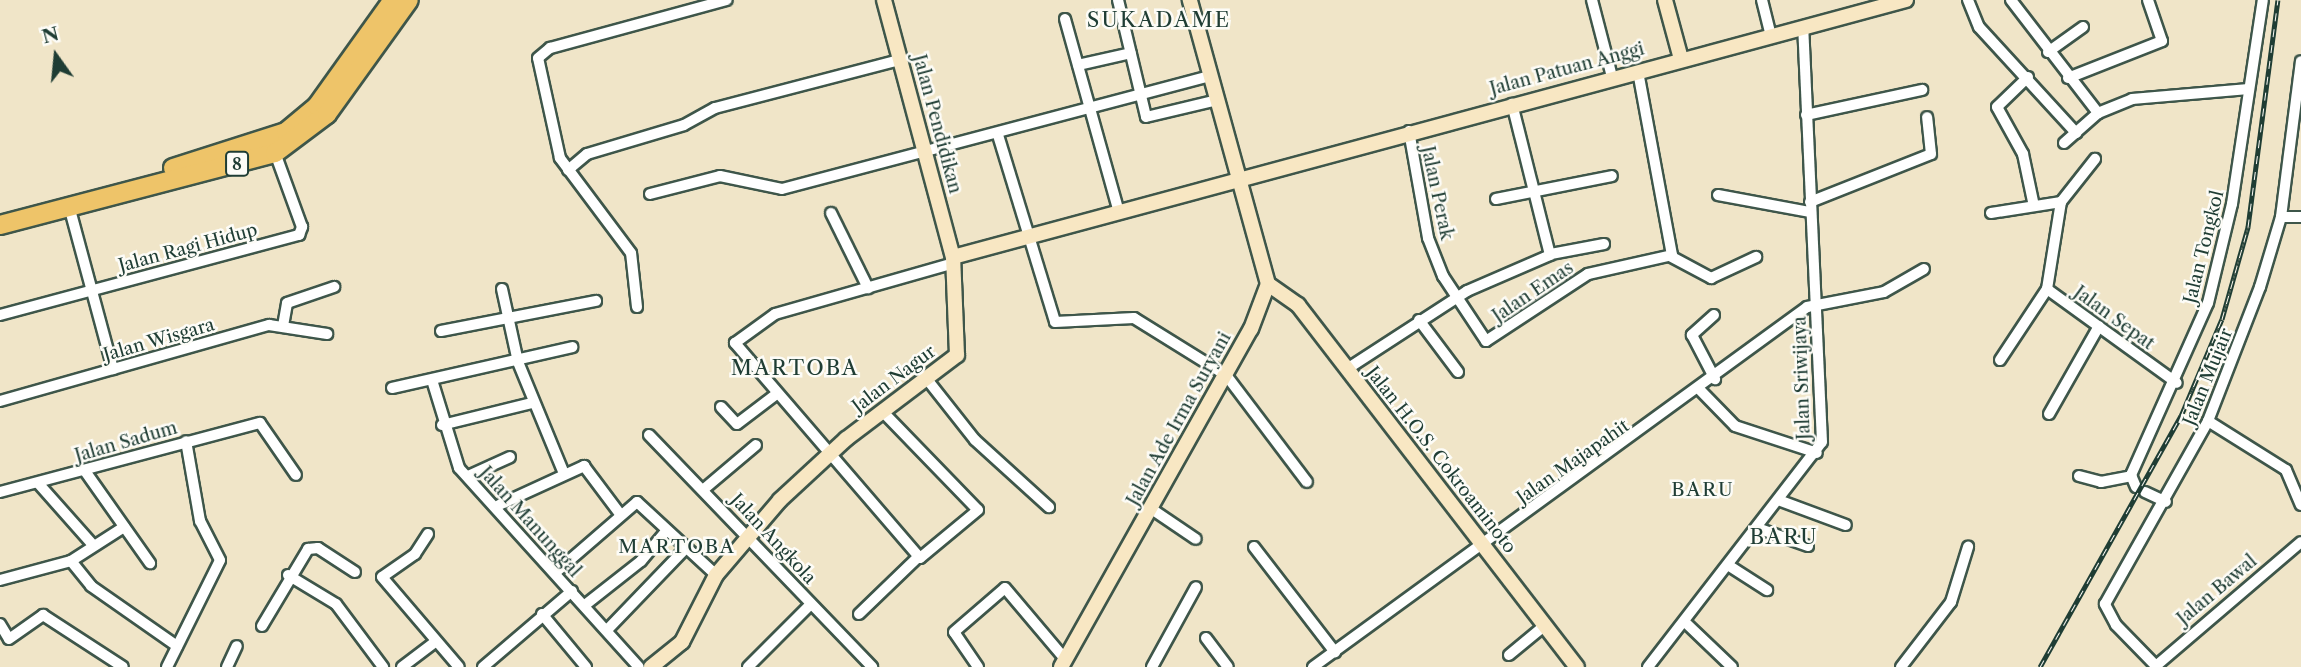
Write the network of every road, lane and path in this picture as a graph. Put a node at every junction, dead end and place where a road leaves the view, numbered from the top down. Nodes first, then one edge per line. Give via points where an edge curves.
1 (393, 0) edge
2 (410, 0) edge
3 (727, 0) edge
4 (884, 0) edge
5 (1118, 0) edge
6 (1190, 0) edge
7 (1592, 0) edge
8 (1665, 0) edge
9 (1762, 0) edge
10 (1906, 0) edge
11 (1968, 0) edge
12 (2011, 0) edge
13 (2148, 0) edge
14 (2263, 0) edge
15 (1065, 19) dead end
16 (1802, 27) junction
17 (2083, 27) dead end
18 (1771, 35) junction
19 (1131, 52) junction
20 (2048, 52) junction
21 (1681, 59) junction
22 (899, 60) junction
23 (2301, 61) edge
24 (1079, 65) junction
25 (1638, 71) junction
26 (1211, 76) junction
27 (2028, 77) junction
28 (1612, 78) junction
29 (2068, 78) junction
30 (2249, 89) junction
31 (1922, 90) dead end
32 (1141, 95) junction
33 (1218, 100) junction
34 (1512, 104) junction
35 (1091, 110) junction
36 (2098, 113) junction
37 (1806, 115) junction
38 (1927, 117) dead end
39 (1409, 131) junction
40 (2076, 133) junction
41 (998, 135) junction
42 (2064, 143) dead end
43 (275, 153) junction
44 (924, 155) junction
45 (2095, 159) dead end
46 (568, 170) junction
47 (1239, 176) junction
48 (1612, 176) dead end
49 (1535, 190) junction
50 (649, 194) dead end
51 (1718, 195) dead end
52 (1496, 199) dead end
53 (2061, 202) junction
54 (69, 206) junction
55 (2034, 206) junction
56 (1810, 207) junction
57 (0, 212) edge
58 (1119, 212) junction
59 (1991, 213) dead end
60 (831, 214) dead end
61 (2281, 217) junction
62 (2301, 217) edge
63 (0, 225) edge
64 (1029, 236) junction
65 (1604, 244) dead end
66 (1551, 254) junction
67 (1670, 256) junction
68 (1756, 257) dead end
69 (952, 260) junction
70 (1924, 269) dead end
71 (1268, 284) junction
72 (334, 287) dead end
73 (868, 288) junction
74 (502, 289) dead end
75 (2047, 289) junction
76 (92, 290) junction
77 (1456, 298) junction
78 (596, 301) dead end
79 (1814, 304) junction
80 (637, 307) dead end
81 (0, 315) edge
82 (1714, 315) dead end
83 (509, 318) junction
84 (1419, 320) junction
85 (283, 326) junction
86 (2099, 326) junction
87 (441, 331) dead end
88 (327, 334) dead end
89 (572, 348) dead end
90 (2000, 360) dead end
91 (517, 362) junction
92 (113, 369) junction
93 (1347, 369) junction
94 (1458, 372) dead end
95 (1226, 375) junction
96 (926, 378) junction
97 (1715, 379) junction
98 (432, 380) junction
99 (2177, 383) junction
100 (392, 388) dead end
101 (1700, 390) junction
102 (775, 395) junction
103 (0, 401) edge
104 (532, 403) junction
105 (721, 407) dead end
106 (883, 411) junction
107 (2049, 414) dead end
108 (2208, 421) junction
109 (442, 425) junction
110 (649, 435) dead end
111 (186, 441) junction
112 (756, 445) dead end
113 (1817, 453) junction
114 (831, 454) junction
115 (510, 457) dead end
116 (85, 471) junction
117 (563, 471) junction
118 (296, 475) dead end
119 (468, 476) junction
120 (2079, 476) dead end
121 (2131, 476) junction
122 (1307, 482) dead end
123 (38, 483) junction
124 (704, 489) junction
125 (0, 492) edge
126 (1781, 501) junction
127 (2166, 502) junction
128 (499, 505) junction
129 (2301, 505) edge
130 (1049, 507) dead end
131 (1150, 508) junction
132 (620, 514) junction
133 (1846, 525) dead end
134 (124, 527) junction
135 (1760, 529) junction
136 (666, 531) junction
137 (428, 534) dead end
138 (751, 535) junction
139 (1196, 539) dead end
140 (2301, 542) edge
141 (1483, 545) junction
142 (1808, 546) dead end
143 (94, 547) junction
144 (1254, 547) dead end
145 (1968, 547) dead end
146 (684, 550) junction
147 (918, 557) junction
148 (71, 561) junction
149 (150, 563) dead end
150 (1731, 568) junction
151 (355, 572) dead end
152 (556, 572) junction
153 (288, 575) junction
154 (716, 575) junction
155 (0, 580) edge
156 (1196, 587) dead end
157 (1767, 590) dead end
158 (572, 591) junction
159 (811, 604) junction
160 (585, 606) junction
161 (542, 614) junction
162 (859, 614) dead end
163 (0, 624) edge
164 (1687, 624) junction
165 (262, 626) dead end
166 (1544, 626) junction
167 (607, 630) junction
168 (1206, 638) dead end
169 (435, 642) junction
170 (177, 646) junction
171 (237, 646) dead end
172 (1335, 652) junction
173 (1509, 655) dead end
174 (1063, 665) edge
175 (2157, 666) edge
176 (123, 667) edge
177 (167, 667) edge
178 (227, 667) edge
179 (383, 667) edge
180 (402, 667) edge
181 (459, 667) edge
182 (483, 667) edge
183 (586, 667) edge
184 (639, 667) edge
185 (651, 667) edge
186 (748, 667) edge
187 (872, 667) edge
188 (978, 667) edge
189 (1152, 667) edge
190 (1228, 667) edge
191 (1313, 667) edge
192 (1577, 667) edge
193 (1648, 667) edge
194 (1731, 667) edge
195 (1900, 667) edge

1 - 57 highway, 8 via 317,106 270,142
2 - 43 highway, 8 via 327,114
3 - 46 street via 539,54 538,77
4 - 22 street, Jalan Pendidikan
5 - 19 street
6 - 26 street
7 - 28 street
8 - 21 street
9 - 18 street
10 - 16 street, Jalan Patuan Anggi
11 - 27 street via 1979,27
12 - 20 street
13 - 29 street via 2162,41
14 - 30 street, Jalan Tongkol
15 - 24 street
16 - 18 street, Jalan Patuan Anggi
16 - 37 street, Jalan Sriwijaya
17 - 20 street
18 - 21 street, Jalan Patuan Anggi
19 - 24 street
19 - 32 street
20 - 29 street
21 - 25 street, Jalan Patuan Anggi
22 - 44 street, Jalan Pendidikan
22 - 46 street via 715,108 684,125 587,155
23 - 61 street, Jalan Mujair
24 - 35 street
25 - 28 street, Jalan Patuan Anggi
25 - 67 street
26 - 32 street
26 - 33 street
27 - 40 street
27 - 55 street via 1997,106 2023,154
28 - 34 street, Jalan Patuan Anggi
29 - 36 street
30 - 36 street via 2176,91
30 - 99 street, Jalan Tongkol via 2232,204 2208,303
31 - 37 street
32 - 33 street via 1150,118
32 - 35 street
33 - 47 street
34 - 39 street, Jalan Patuan Anggi
34 - 49 street
35 - 41 street
35 - 58 street
36 - 40 street
37 - 56 street, Jalan Sriwijaya
38 - 56 street via 1931,154
39 - 47 street, Jalan Patuan Anggi
39 - 77 street, Jalan Perak via 1429,238
40 - 42 street
41 - 44 street
41 - 64 street
43 - 54 highway, 8
43 - 76 street, Jalan Ragi Hidup via 302,227 299,235
44 - 50 street via 782,189 720,176
44 - 69 street, Jalan Pendidikan
45 - 53 street, Jalan Sepat
46 - 80 street via 631,253
47 - 58 street
47 - 71 street
48 - 49 street
49 - 52 street
49 - 66 street
51 - 56 street
53 - 55 street
53 - 75 street, Jalan Sepat
54 - 63 highway, 8
54 - 76 street
55 - 59 street
56 - 79 street, Jalan Sriwijaya
58 - 64 street
60 - 73 street
61 - 62 street
61 - 108 street, Jalan Mujair
64 - 69 street
64 - 95 street via 1055,322 1134,318
65 - 66 street
66 - 77 street
67 - 68 street via 1711,278
67 - 77 street, Jalan Emas via 1588,274 1486,341
69 - 73 street
69 - 96 street, Jalan Nagur via 961,347
70 - 79 street via 1884,292
71 - 93 street, Jalan H.O.S. Cokroaminoto via 1298,305
71 - 95 street, Jalan Ade Irma Suryani
72 - 85 street via 288,303
73 - 102 street via 775,314 736,342
74 - 83 street
75 - 86 street, Jalan Sepat
75 - 90 street
76 - 81 street, Jalan Ragi Hidup
76 - 92 street
77 - 84 street
78 - 83 street
79 - 97 street, Jalan Majapahit
79 - 113 street, Jalan Sriwijaya via 1823,436
82 - 97 street via 1692,335
83 - 87 street
83 - 91 street
84 - 93 street
84 - 94 street
85 - 88 street, Jalan Wisgara
85 - 92 street, Jalan Wisgara
86 - 99 street, Jalan Sepat
86 - 107 street
89 - 91 street
91 - 98 street
91 - 104 street
92 - 103 street, Jalan Wisgara
93 - 141 street, Jalan H.O.S. Cokroaminoto
95 - 122 street
95 - 131 street, Jalan Ade Irma Suryani
96 - 106 street, Jalan Nagur
96 - 130 street via 975,440
97 - 101 street, Jalan Majapahit
98 - 100 street
98 - 109 street, Jalan Manunggal
99 - 121 street, Jalan Tongkol
101 - 113 street via 1733,425
101 - 141 street, Jalan Majapahit
102 - 105 street via 737,424
102 - 114 street
104 - 109 street
104 - 117 street
106 - 114 street, Jalan Nagur
106 - 147 street via 978,510
108 - 127 street, Jalan Mujair
108 - 129 street via 2286,470
109 - 119 street, Jalan Manunggal
110 - 124 street, Jalan Angkola
111 - 116 street, Jalan Sadum
111 - 118 street, Jalan Sadum via 260,423
111 - 170 street via 200,521 220,561
112 - 124 street
113 - 126 street, Jalan Sriwijaya
114 - 138 street, Jalan Nagur
114 - 147 street
115 - 119 street
116 - 123 street, Jalan Sadum
116 - 134 street
117 - 128 street
117 - 132 street via 587,467
119 - 128 street, Jalan Manunggal
120 - 121 street via 2106,482
121 - 127 street via 2141,489
123 - 125 street, Jalan Sadum
123 - 143 street
124 - 138 street, Jalan Angkola
126 - 133 street
126 - 135 street, Jalan Sriwijaya
127 - 175 street, Jalan Mujair via 2105,607
128 - 152 street, Jalan Manunggal
131 - 139 street
131 - 174 street, Jalan Ade Irma Suryani
132 - 136 street via 641,503
132 - 152 street
134 - 143 street
134 - 149 street
135 - 142 street
135 - 150 street, Jalan Sriwijaya
136 - 146 street
136 - 160 street via 641,561
137 - 169 street via 415,554 382,577
138 - 154 street, Jalan Nagur
138 - 159 street, Jalan Angkola
140 - 175 street, Jalan Bawal
141 - 166 street, Jalan H.O.S. Cokroaminoto
141 - 172 street, Jalan Majapahit
143 - 148 street
144 - 172 street
145 - 195 street via 1951,602
146 - 154 street
146 - 167 street
147 - 162 street
148 - 155 street
148 - 170 street via 91,586
150 - 157 street
150 - 164 street, Jalan Sriwijaya
151 - 153 street via 313,547
152 - 158 street, Jalan Manunggal
153 - 165 street
153 - 179 street via 336,604
154 - 185 street, Jalan Nagur via 682,642
156 - 189 street
158 - 160 street, Jalan Manunggal
158 - 161 street
159 - 186 street
159 - 187 street, Jalan Angkola
160 - 167 street, Jalan Manunggal
161 - 182 street
161 - 183 street
163 - 176 street via 9,639 43,615
164 - 193 street, Jalan Sriwijaya
164 - 194 street
166 - 173 street
166 - 192 street, Jalan H.O.S. Cokroaminoto
167 - 184 street, Jalan Manunggal
168 - 190 street
169 - 180 street
169 - 181 street
170 - 177 street
171 - 178 street
172 - 191 street, Jalan Majapahit
174 - 188 street via 1004,587 954,632

